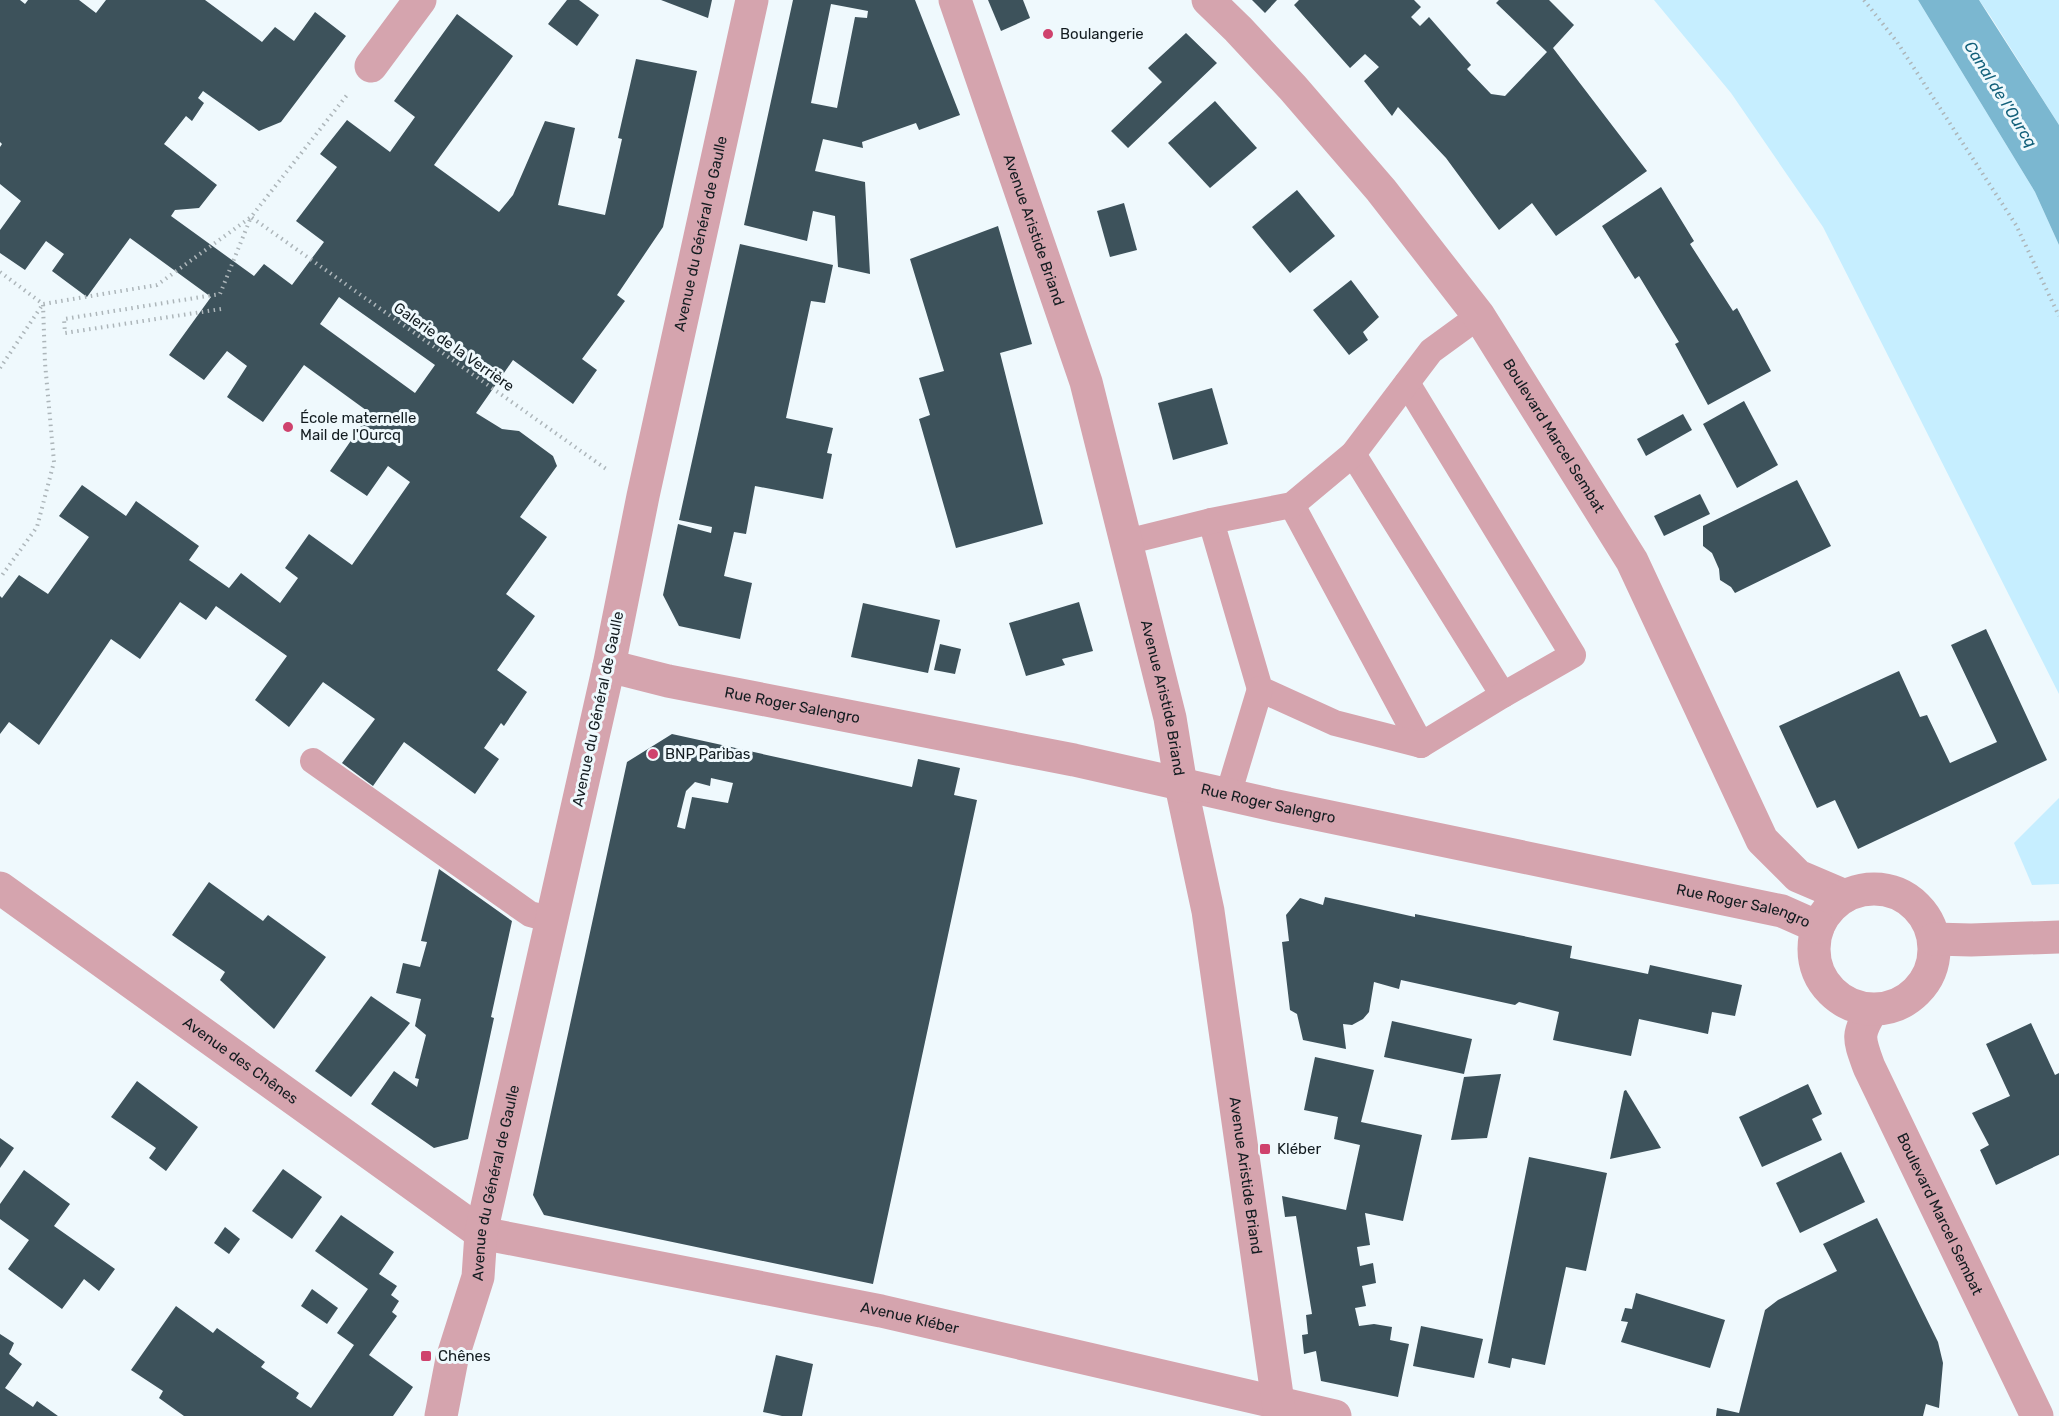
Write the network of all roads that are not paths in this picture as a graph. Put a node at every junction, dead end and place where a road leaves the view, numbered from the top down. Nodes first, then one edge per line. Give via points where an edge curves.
1 (420, 0) edge
2 (752, 0) edge
3 (955, 0) edge
4 (1208, 0) edge
5 (371, 66) road end
6 (1479, 316) junction
7 (1407, 383) junction
8 (1353, 454) junction
9 (1292, 505) junction
10 (1211, 521) junction
11 (1126, 542) junction
12 (609, 666) junction
13 (1260, 689) junction
14 (1503, 694) junction
15 (1421, 745) junction
16 (313, 761) dead end
17 (1181, 784) junction
18 (1227, 795) junction
19 (0, 888) edge
20 (1845, 896) junction
21 (552, 920) junction
22 (1818, 927) junction
23 (2059, 937) edge
24 (1934, 939) junction
25 (1872, 1010) junction
26 (481, 1233) junction
27 (1280, 1410) edge
28 (441, 1416) edge
29 (1335, 1416) edge
30 (2037, 1416) edge

1 - 5 street
2 - 12 street, Avenue du Général de Gaulle
3 - 11 street, Avenue Aristide Briand via 1086,382
4 - 6 street, Boulevard Marcel Sembat via 1293,88 1381,190
6 - 7 lane via 1431,351
6 - 20 street, Boulevard Marcel Sembat via 1632,561 1762,840 1798,876
7 - 8 lane
7 - 14 lane via 1573,655
8 - 9 lane
8 - 14 lane
9 - 10 lane
9 - 15 lane
10 - 11 lane
10 - 13 lane
11 - 17 street, Avenue Aristide Briand via 1170,718
12 - 17 street, Rue Roger Salengro
12 - 21 street, Avenue du Général de Gaulle
13 - 15 lane via 1335,723
13 - 18 lane
14 - 15 lane
16 - 21 lane via 530,914
17 - 18 street, Rue Roger Salengro
17 - 27 street, Avenue Aristide Briand via 1208,911
18 - 22 street, Rue Roger Salengro via 1782,911
19 - 26 street, Avenue des Chênes
20 - 22 street
20 - 24 street via 1883,889 1900,895 1928,921
21 - 26 street, Avenue du Général de Gaulle
22 - 25 street via 1816,965 1824,983 1853,1006
23 - 24 street
24 - 25 street via 1935,957 1920,989 1890,1008
25 - 30 street, Boulevard Marcel Sembat via 1861,1028 1860,1044
26 - 27 street, Avenue Kléber via 881,1311
26 - 28 street, Avenue du Général de Gaulle via 478,1277 452,1359
27 - 29 street, Avenue Kléber

